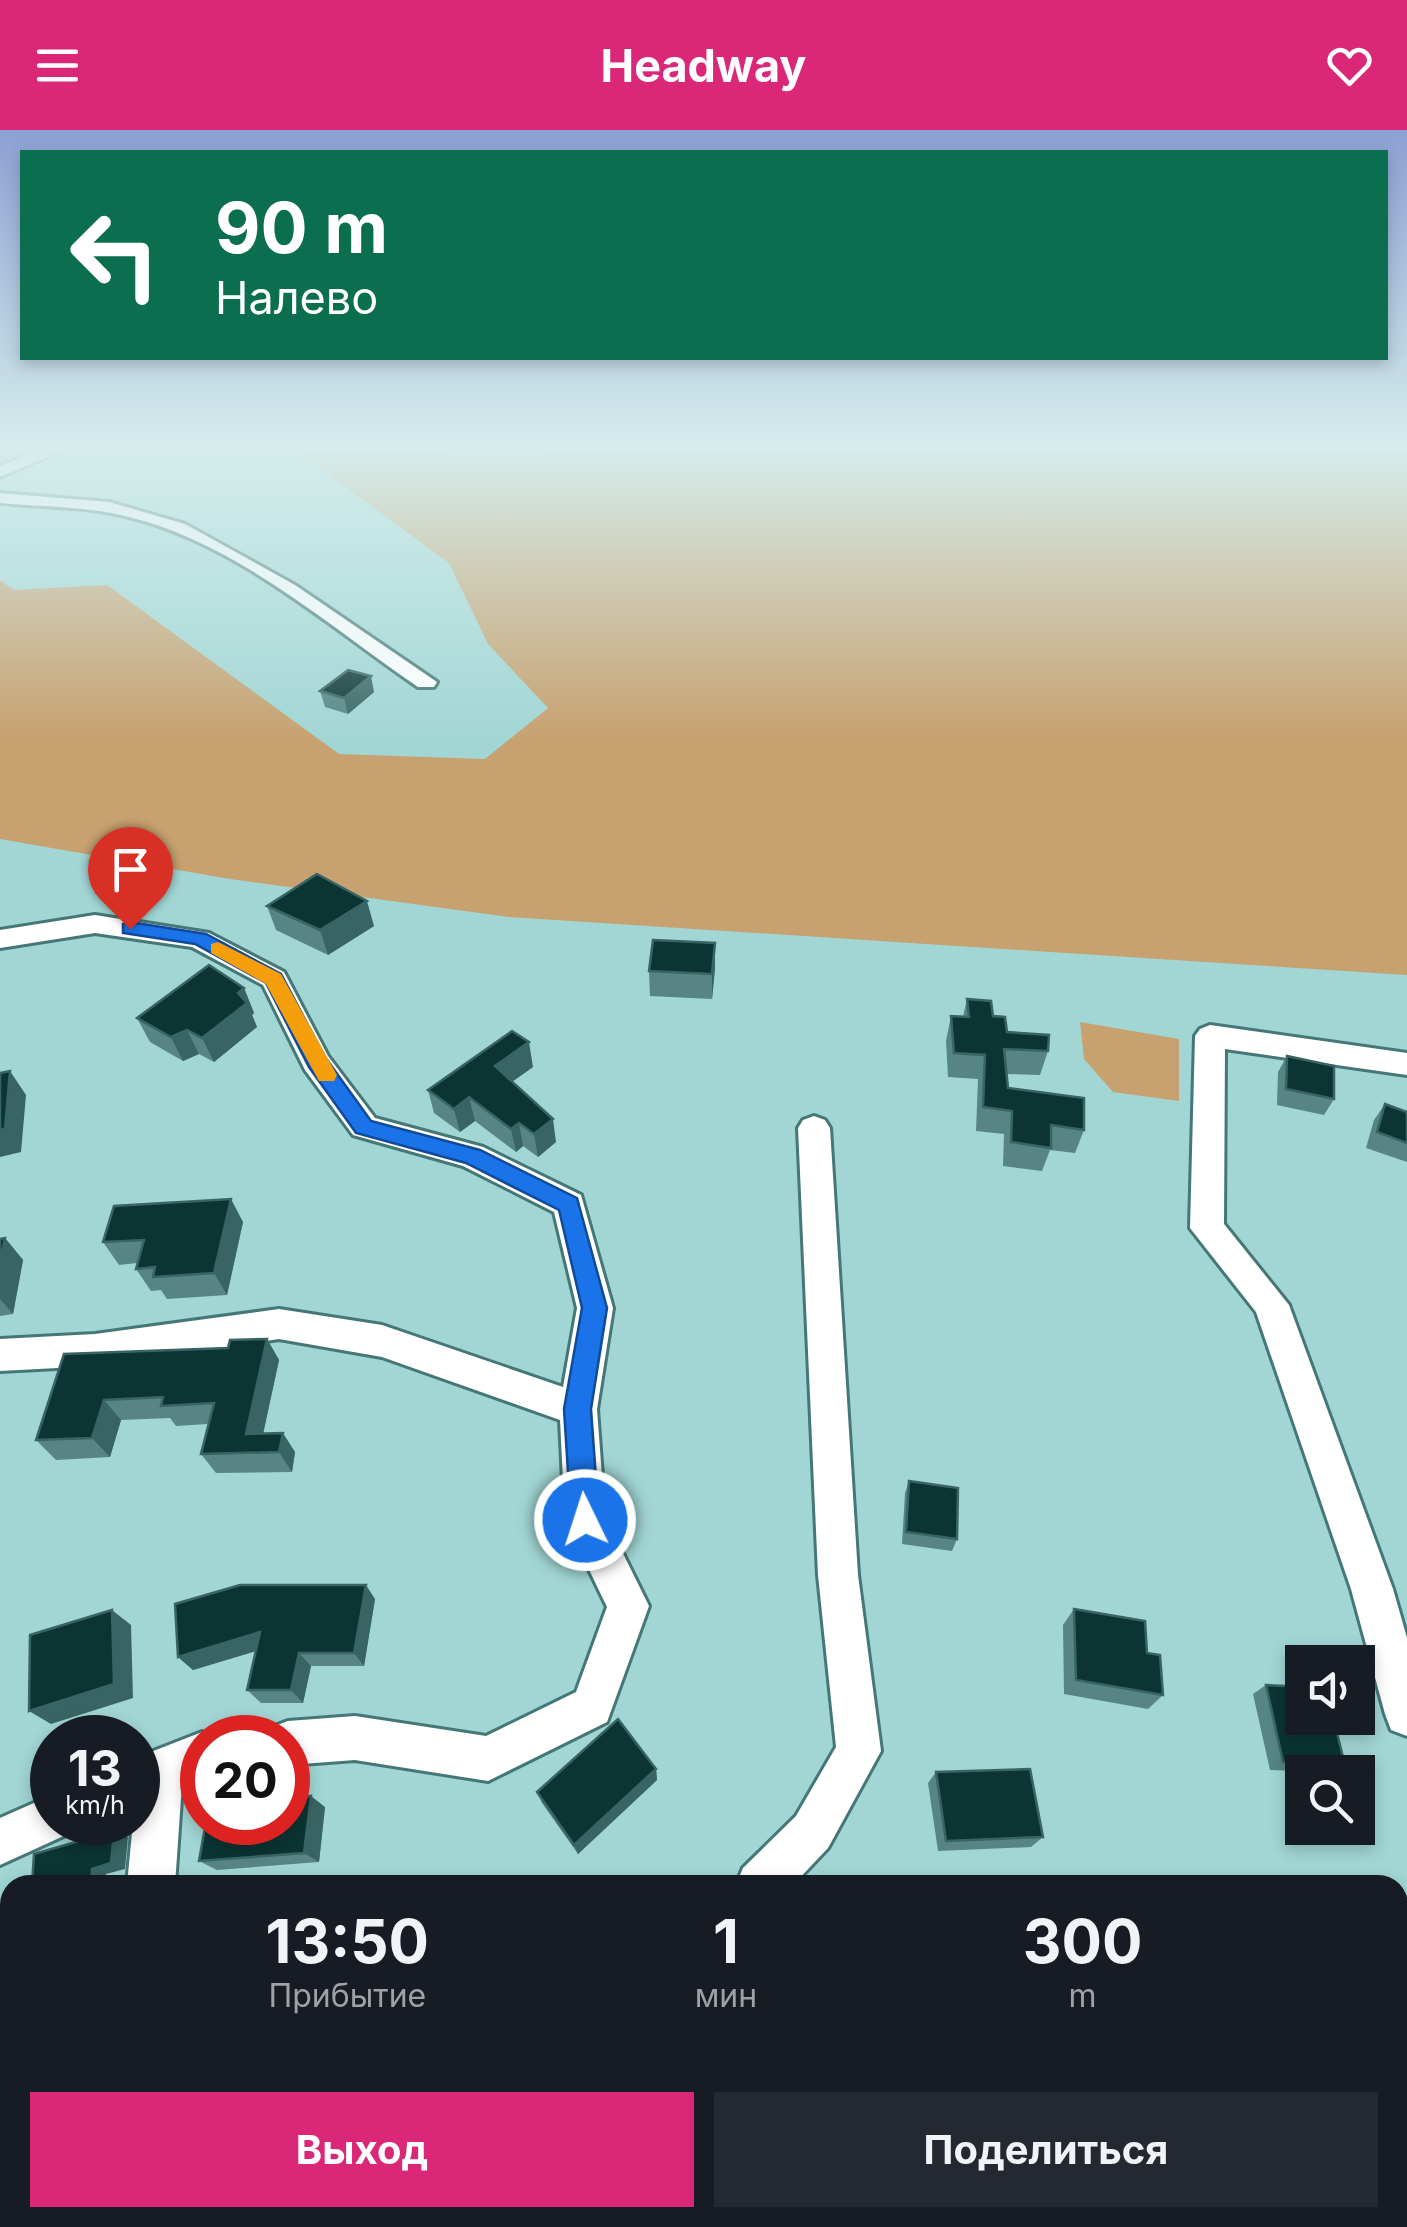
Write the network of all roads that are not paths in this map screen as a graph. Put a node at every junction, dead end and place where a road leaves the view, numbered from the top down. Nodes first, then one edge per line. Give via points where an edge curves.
1 (213, 547) edge
2 (426, 682) dead end
3 (0, 939) edge
4 (1407, 1064) edge
5 (814, 1128) dead end
6 (0, 1355) edge
7 (578, 1409) junction
8 (1407, 1714) edge
9 (310, 1741) edge
10 (167, 1768) edge
11 (30, 1828) edge
12 (0, 1842) edge
13 (153, 1875) edge
14 (770, 1875) edge

1 - 2 street
3 - 7 street via 94,924 199,938 274,979 316,1062 364,1127 472,1156 569,1204 594,1308
4 - 8 street via 1210,1036 1206,1194 1208,1228 1271,1305 1372,1588
5 - 14 street via 838,1575 859,1751 812,1832
6 - 7 street via 95,1350 279,1324 382,1341
7 - 9 street via 585,1520 628,1606 592,1706 488,1759 356,1738
10 - 13 street
11 - 12 street

